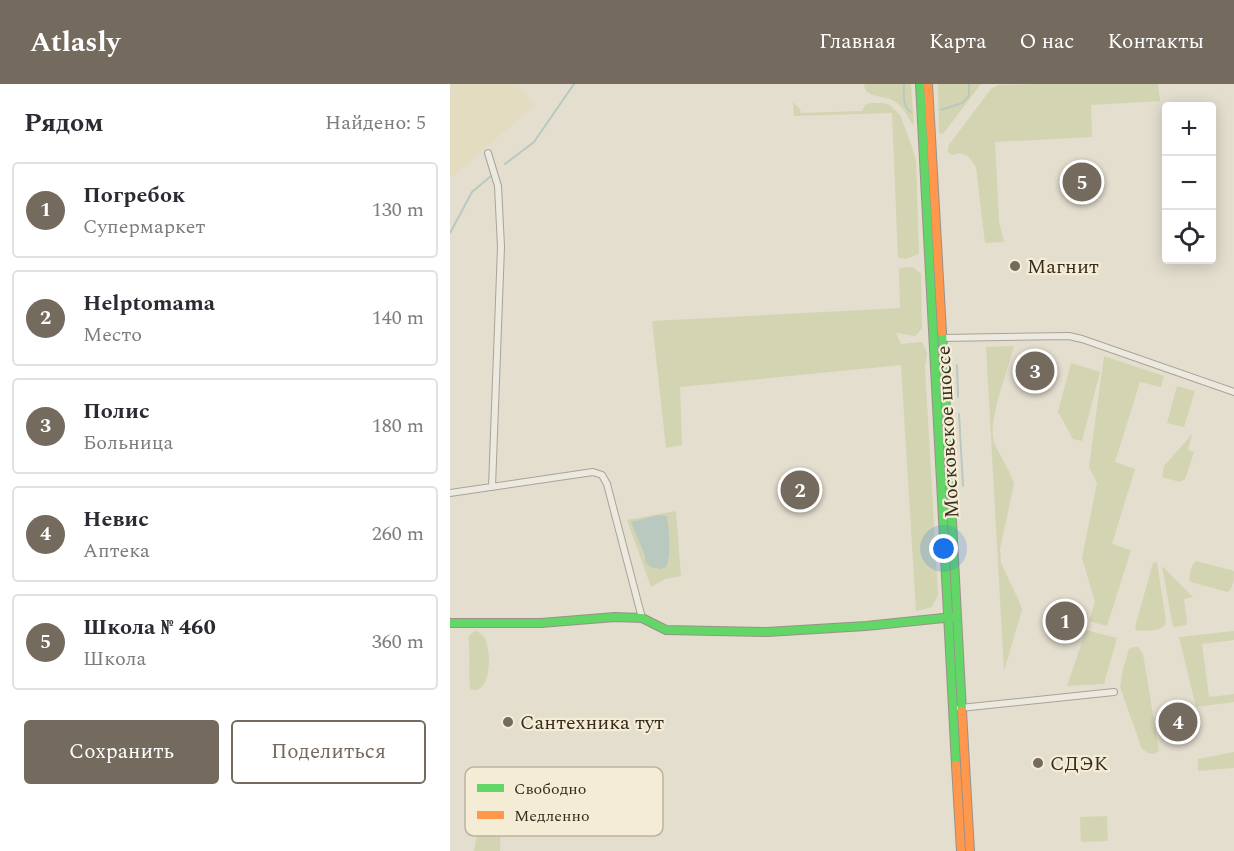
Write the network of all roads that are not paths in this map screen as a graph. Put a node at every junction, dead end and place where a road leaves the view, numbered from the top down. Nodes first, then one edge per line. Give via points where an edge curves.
1 (920, 84) edge
2 (928, 84) edge
3 (488, 153) dead end
4 (942, 338) junction
5 (1234, 392) edge
6 (492, 487) junction
7 (450, 493) edge
8 (958, 616) junction
9 (948, 617) junction
10 (642, 618) junction
11 (450, 623) edge
12 (1114, 692) dead end
13 (958, 708) junction
14 (962, 851) edge
15 (970, 851) edge

1 - 9 main road, Московское шоссе
2 - 4 main road, Московское шоссе
3 - 6 street via 498,186 501,247
4 - 5 street via 1069,336
4 - 8 main road, Московское шоссе
6 - 7 street
6 - 10 street via 593,472 602,475
8 - 9 main road
8 - 13 main road, Московское шоссе
9 - 10 main road via 767,632 666,630
9 - 13 main road, Московское шоссе
10 - 11 main road
12 - 13 street
13 - 14 main road, Московское шоссе
13 - 15 main road, Московское шоссе

